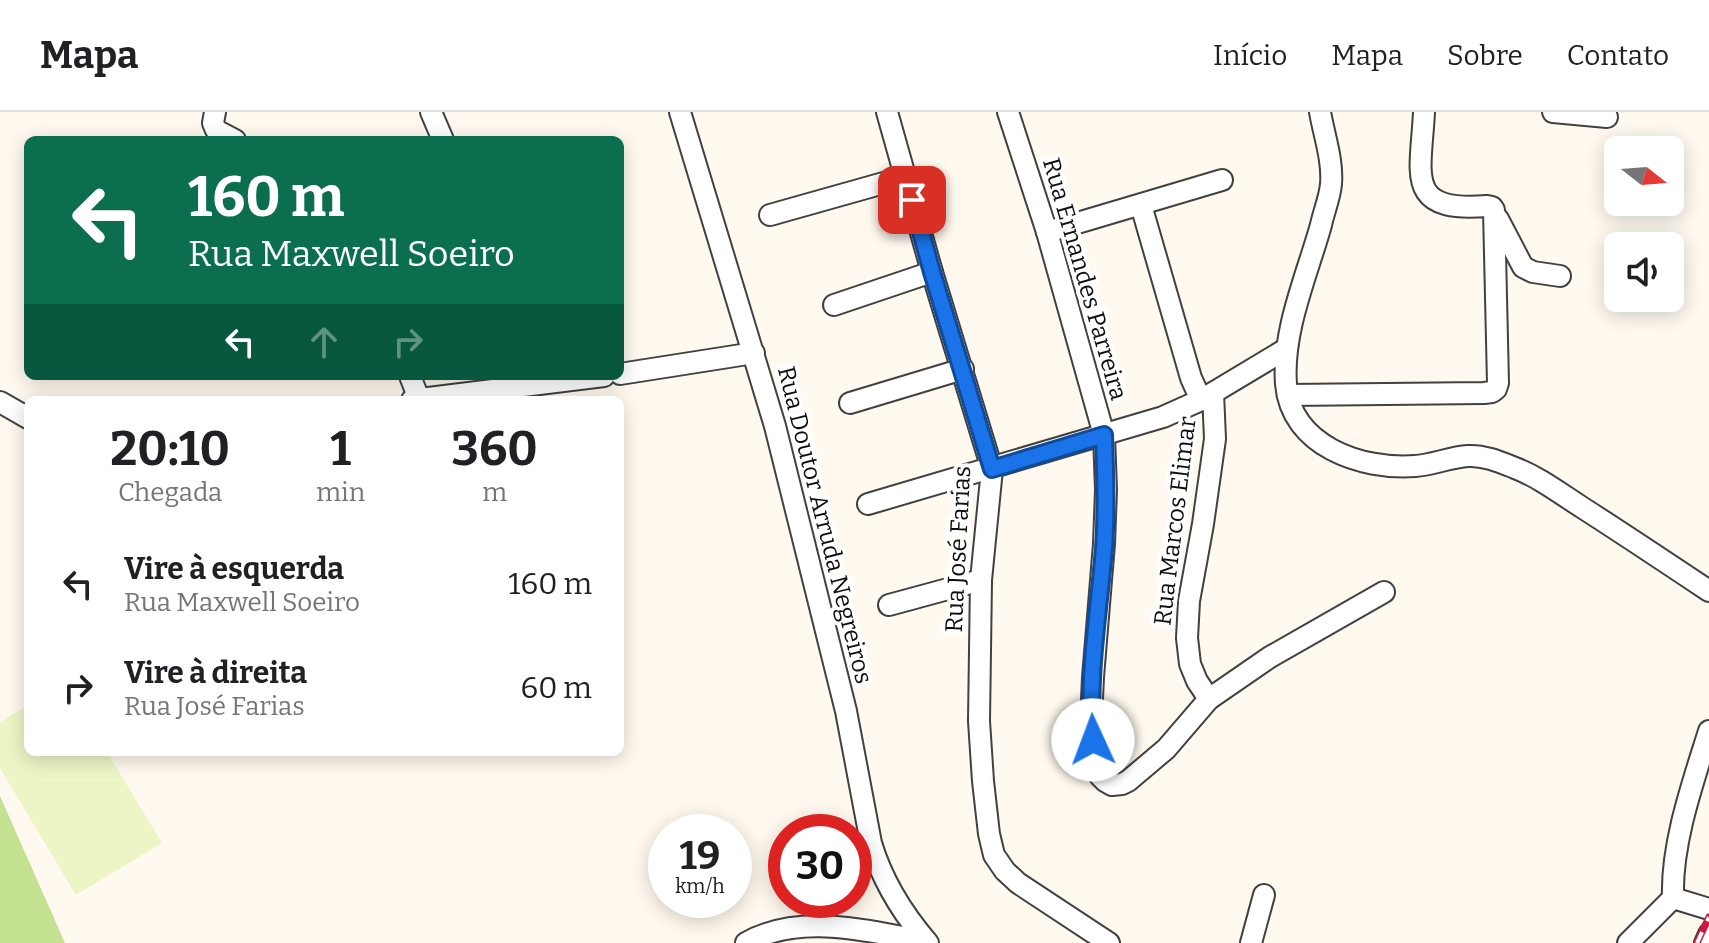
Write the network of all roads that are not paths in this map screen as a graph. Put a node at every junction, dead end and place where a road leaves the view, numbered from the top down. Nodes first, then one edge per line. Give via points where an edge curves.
1 (215, 112) edge
2 (431, 112) edge
3 (680, 112) edge
4 (887, 112) edge
5 (1008, 112) edge
6 (1320, 112) edge
7 (1424, 112) edge
8 (1553, 112) edge
9 (1607, 117) dead end
10 (227, 136) edge
11 (441, 136) edge
12 (905, 177) junction
13 (1222, 180) dead end
14 (1141, 205) junction
15 (1494, 210) junction
16 (770, 215) dead end
17 (1047, 232) junction
18 (932, 272) junction
19 (1560, 276) dead end
20 (834, 305) dead end
21 (1286, 349) junction
22 (754, 353) junction
23 (963, 369) junction
24 (624, 373) edge
25 (545, 380) edge
26 (1288, 395) junction
27 (439, 396) edge
28 (1207, 396) junction
29 (0, 402) edge
30 (850, 403) dead end
31 (24, 416) edge
32 (1104, 435) junction
33 (992, 469) junction
34 (868, 504) dead end
35 (981, 580) junction
36 (1709, 591) edge
37 (1384, 592) dead end
38 (889, 605) dead end
39 (1209, 699) junction
40 (1709, 731) edge
41 (1264, 895) dead end
42 (1673, 898) junction
43 (1709, 909) edge
44 (1709, 934) edge
45 (927, 942) edge
46 (746, 943) edge
47 (1109, 943) edge
48 (1251, 943) edge
49 (1628, 943) edge
50 (1705, 943) edge

1 - 10 street via 216,130
2 - 11 street
3 - 22 street, Rua Doutor Arruda Negreiros
4 - 12 street, Rua José Farias
5 - 17 street, Rua Ernandes Parreira
6 - 21 street via 1330,191
7 - 15 street via 1424,190 1442,204
8 - 9 street
12 - 16 street
12 - 18 street, Rua José Farias
13 - 14 street
14 - 17 street
14 - 28 street, Rua Marcos Elimar via 1191,378
15 - 19 street via 1523,267
15 - 26 street via 1496,389
17 - 32 street, Rua Ernandes Parreira
18 - 20 street
18 - 23 street, Rua José Farias
21 - 26 street
21 - 28 street
22 - 24 street
22 - 45 street, Rua Doutor Arruda Negreiros via 829,637 871,843 896,898
23 - 30 street
23 - 33 street, Rua José Farias
25 - 27 street
26 - 36 street via 1297,417 1325,447 1385,466 1467,456 1518,469
28 - 32 street via 1163,417
28 - 39 street, Rua Marcos Elimar via 1216,430 1187,638 1190,664
29 - 31 street
32 - 33 street
32 - 39 street, Rua Ernandes Parreira via 1104,544 1091,721 1098,771 1105,781 1116,786 1128,781 1159,756
33 - 34 street
33 - 35 street, Rua José Farias
35 - 38 street
35 - 47 street, Rua José Farias via 979,721 994,855 1018,883
37 - 39 street via 1270,657
40 - 42 street via 1685,814
41 - 48 street
42 - 43 street
42 - 49 street
44 - 50 street
45 - 46 street via 816,926 772,932

